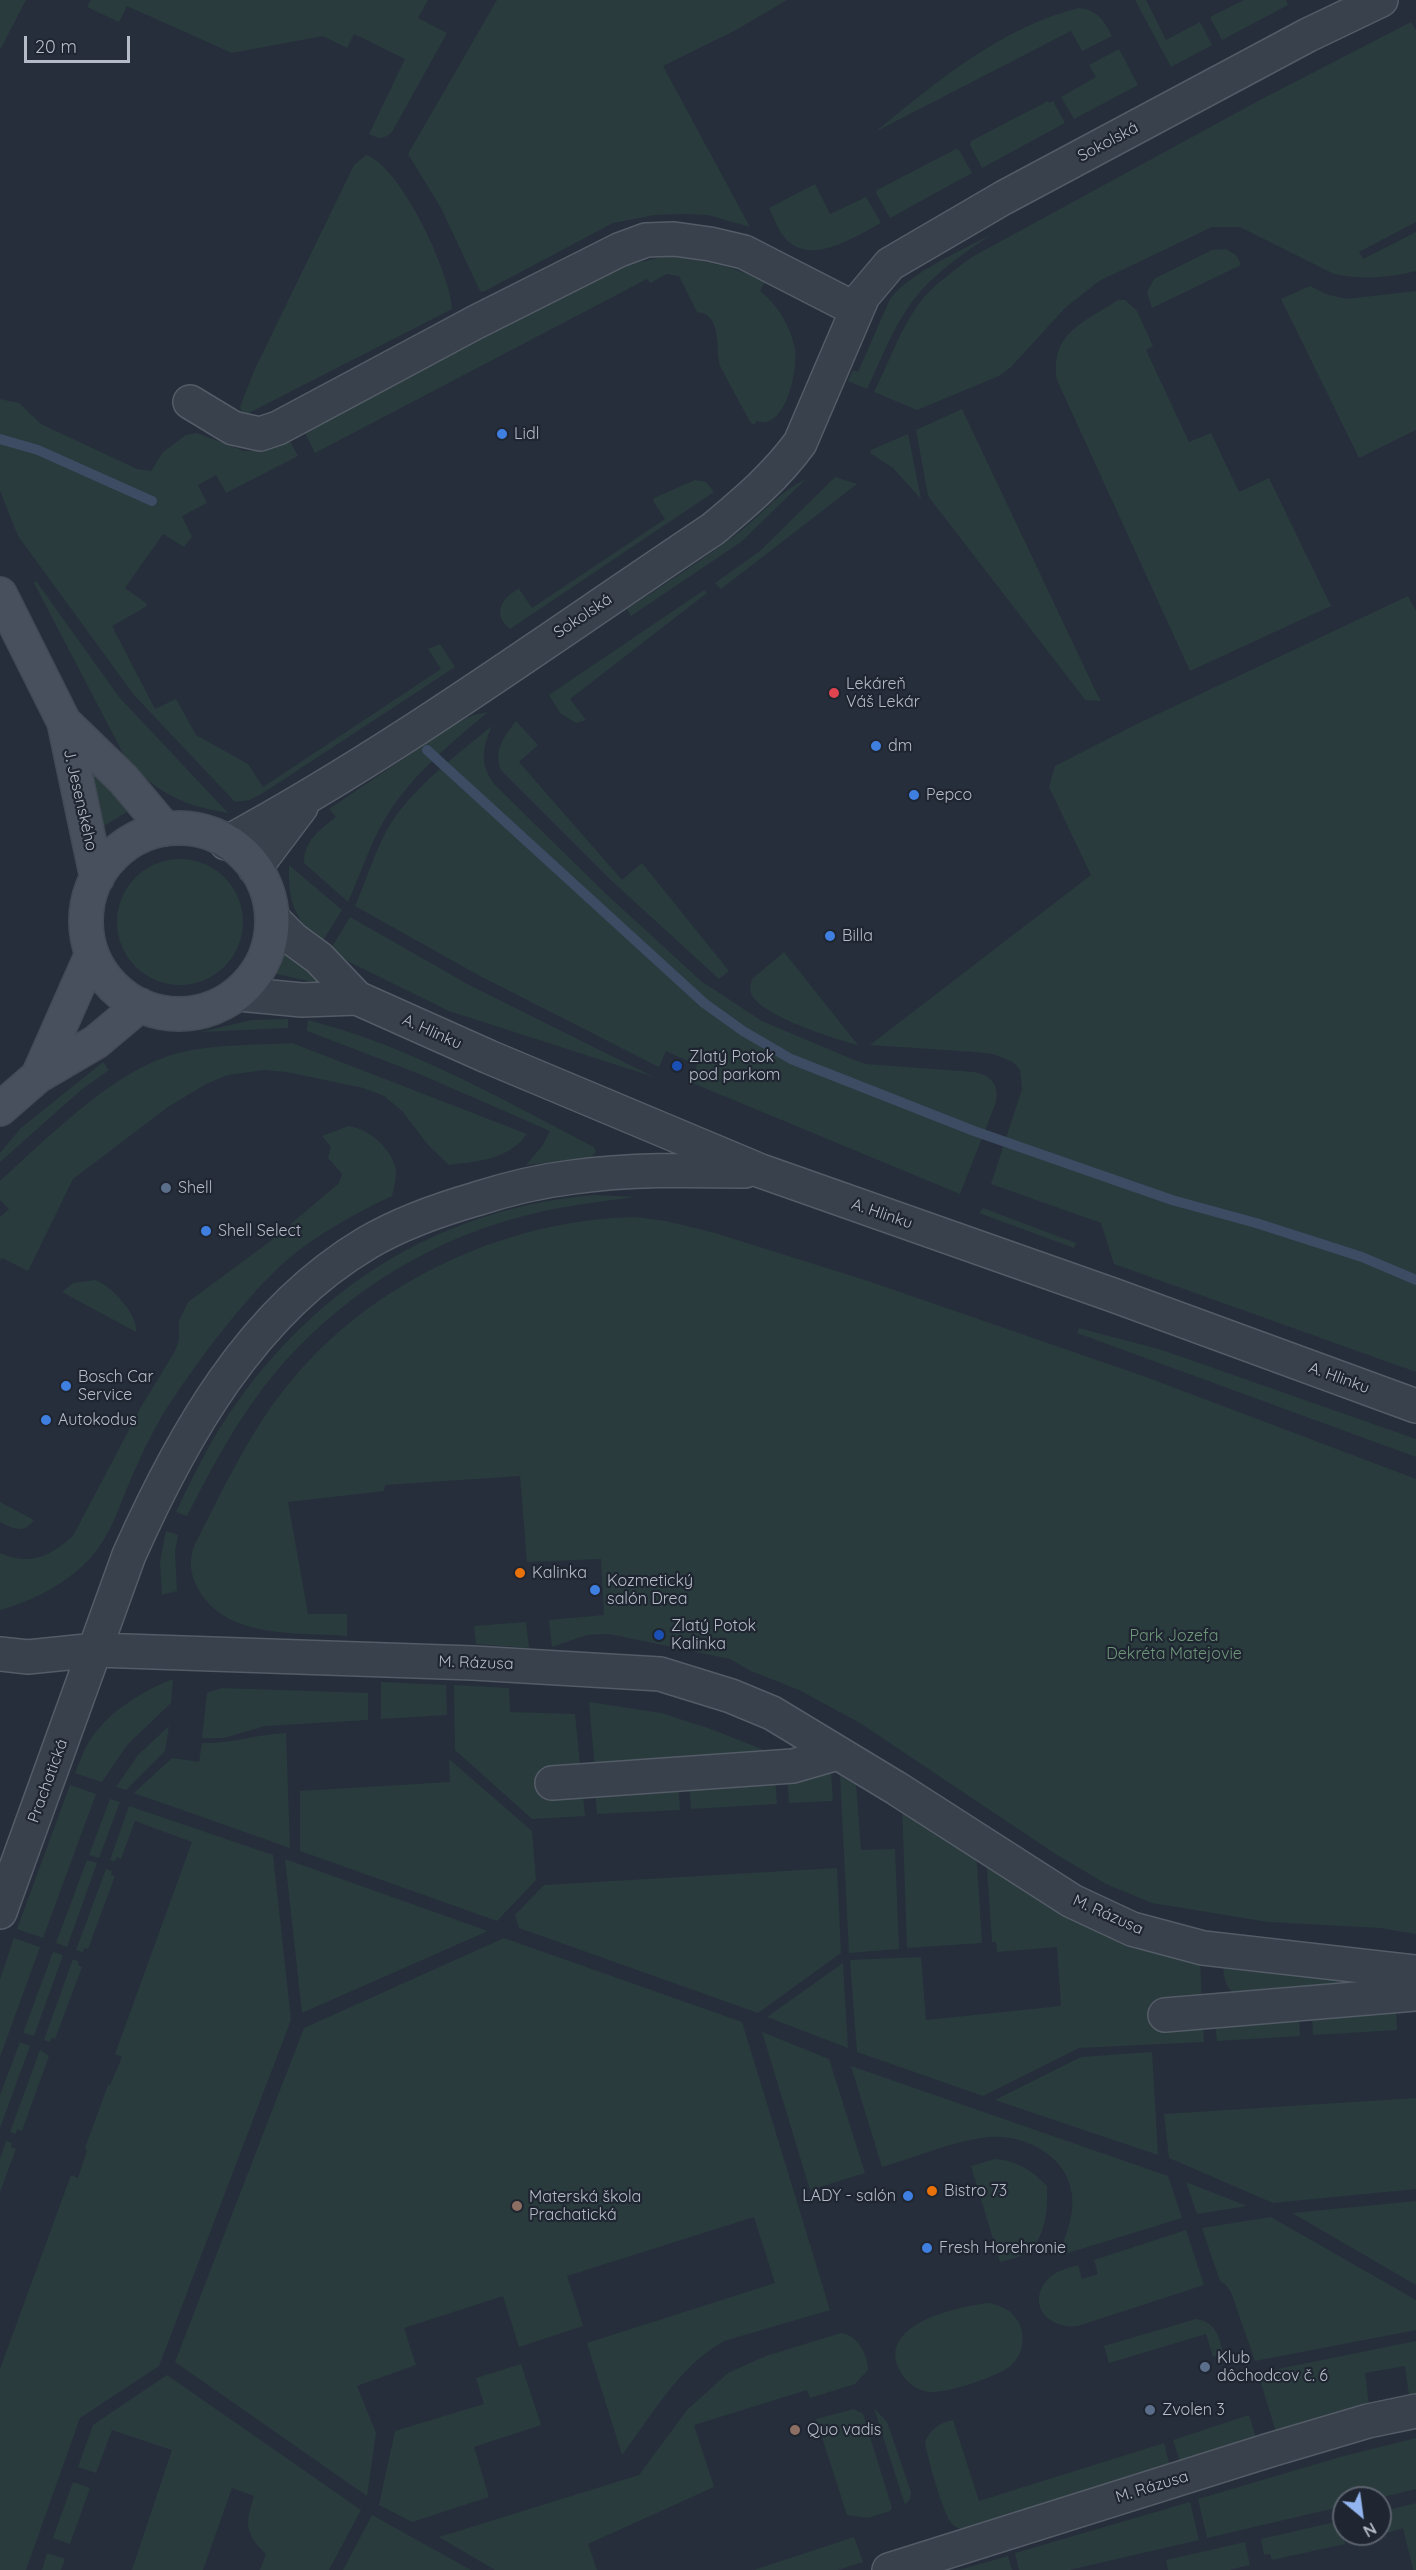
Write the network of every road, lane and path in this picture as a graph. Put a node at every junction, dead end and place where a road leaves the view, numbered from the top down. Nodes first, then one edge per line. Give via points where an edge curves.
1 (1381, 0) edge
2 (857, 310) junction
3 (190, 402) dead end
4 (0, 594) edge
5 (64, 722) junction
6 (309, 797) junction
7 (165, 830) junction
8 (226, 843) junction
9 (255, 868) junction
10 (98, 878) junction
11 (272, 918) junction
12 (92, 954) junction
13 (239, 994) junction
14 (357, 998) junction
15 (140, 1005) junction
16 (38, 1076) junction
17 (0, 1109) edge
18 (761, 1172) junction
19 (1416, 1406) edge
20 (96, 1650) junction
21 (0, 1654) edge
22 (838, 1753) junction
23 (552, 1783) dead end
24 (0, 1912) edge
25 (1416, 1971) edge
26 (1416, 1994) edge
27 (1165, 2015) dead end
28 (1416, 2411) edge
29 (889, 2570) edge

1 - 2 street, Sokolská via 1308,35 902,255 873,283
2 - 3 street via 744,252 674,239 646,240 476,322 278,428 260,434 233,428
2 - 6 street, Sokolská via 800,443 752,496 713,529
4 - 5 street, J. Jesenského
5 - 7 street, J. Jesenského via 123,779
5 - 10 street, J. Jesenského
6 - 8 street, Sokolská
6 - 9 street
7 - 8 street via 191,830
7 - 10 street via 146,832 126,842
8 - 9 street
9 - 11 street via 266,891
10 - 12 street via 87,914
11 - 13 street via 268,953
11 - 14 street via 319,958
12 - 15 street via 108,981
12 - 16 street
13 - 14 street via 302,1000
13 - 15 street via 216,1008 188,1013
14 - 18 street, A. Hlinku
15 - 16 street via 96,1042
16 - 17 street
18 - 19 street, A. Hlinku
18 - 20 street, Prachatická via 654,1170 545,1181 416,1219 337,1263 291,1302 258,1338 194,1426 129,1555
20 - 21 street, M. Rázusa via 28,1657
20 - 22 street, M. Rázusa via 485,1663 660,1674 762,1709
20 - 24 street, Prachatická
22 - 23 street via 793,1766
22 - 25 street, M. Rázusa via 1072,1901 1132,1929 1203,1948
26 - 27 street
28 - 29 street, M. Rázusa via 1270,2450

